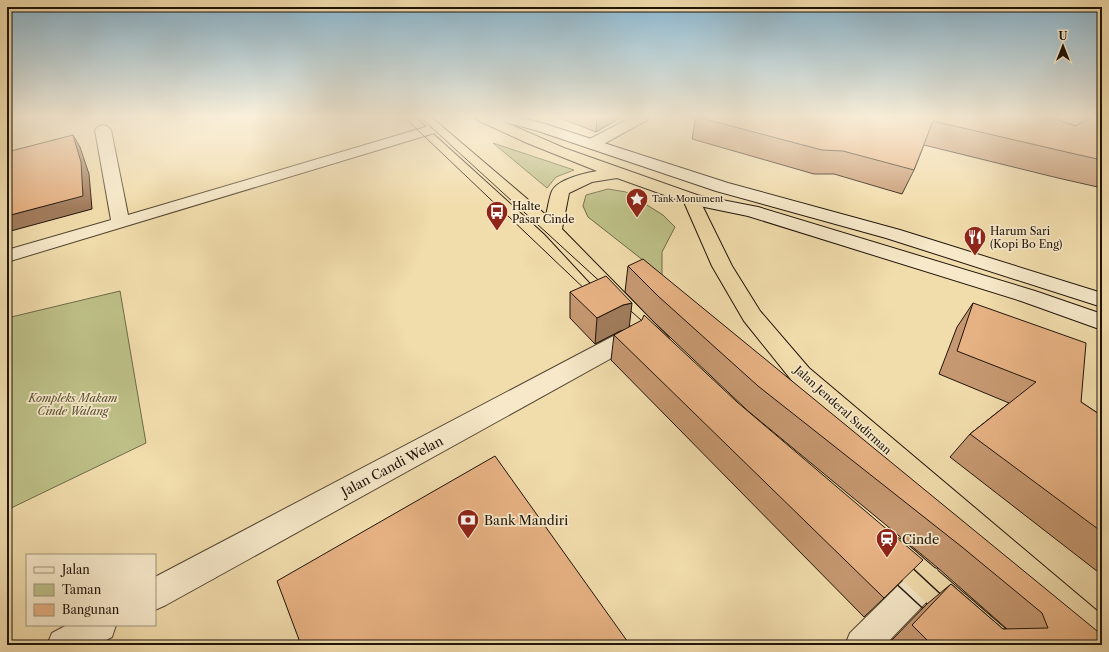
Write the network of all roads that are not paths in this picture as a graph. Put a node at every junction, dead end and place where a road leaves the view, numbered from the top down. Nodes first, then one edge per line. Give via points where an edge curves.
1 (106, 147) edge
2 (354, 147) edge
3 (457, 147) edge
4 (552, 147) edge
5 (602, 147) edge
6 (618, 173) junction
7 (691, 199) junction
8 (121, 223) junction
9 (552, 230) junction
10 (7, 256) edge
11 (1102, 300) edge
12 (1102, 322) edge
13 (629, 338) edge
14 (678, 361) edge
15 (874, 535) edge
16 (926, 580) junction
17 (156, 593) edge
18 (98, 626) edge
19 (1102, 636) edge
20 (64, 645) edge
21 (862, 645) edge
22 (998, 645) edge

1 - 8 street
2 - 8 street
3 - 9 highway
4 - 6 highway
5 - 11 street via 722,187 893,234
6 - 7 highway
6 - 9 highway via 588,176 561,191
7 - 12 street via 752,211 1028,296
7 - 19 highway, Jalan Jenderal Sudirman via 722,266 752,316 801,375
8 - 10 street
9 - 14 highway
13 - 17 street, Jalan Candi Welan
15 - 16 highway
16 - 21 street
16 - 22 highway
18 - 20 street

